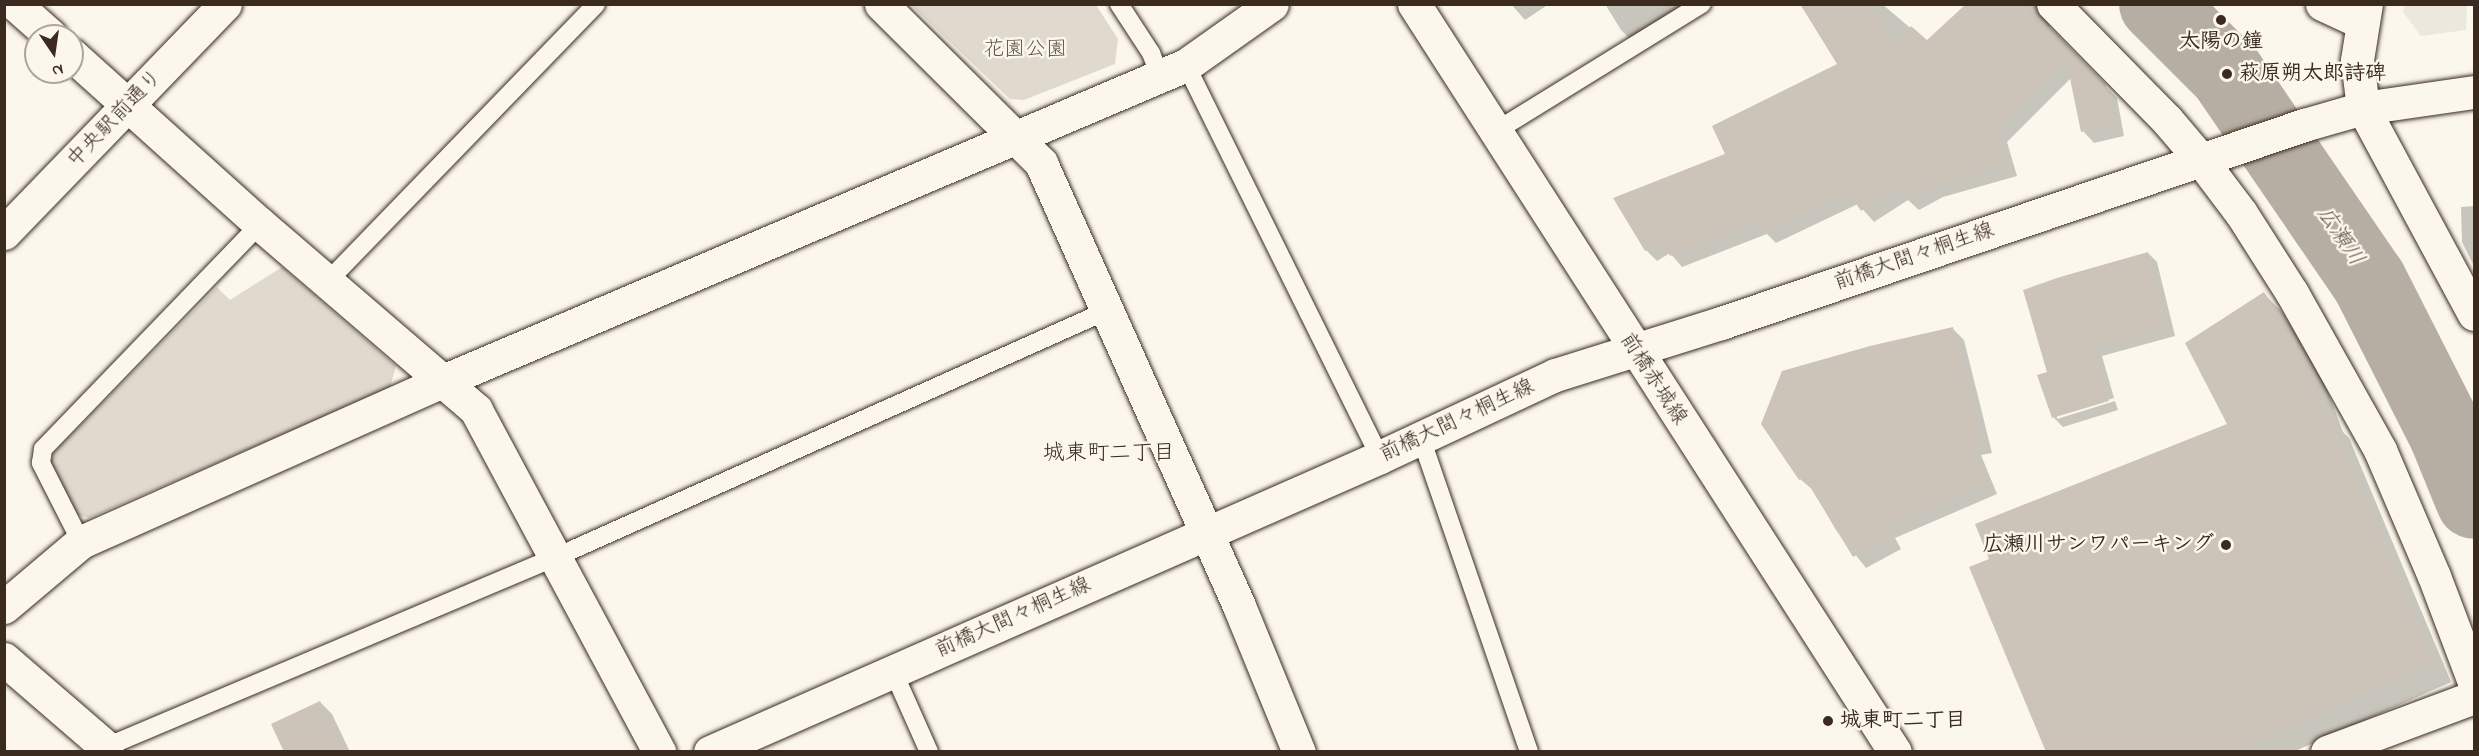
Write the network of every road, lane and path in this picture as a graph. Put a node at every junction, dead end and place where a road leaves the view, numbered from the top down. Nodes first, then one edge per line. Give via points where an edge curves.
1 (15, 4) edge
2 (225, 4) edge
3 (596, 4) edge
4 (881, 4) edge
5 (1119, 4) edge
6 (1272, 4) edge
7 (1414, 4) edge
8 (1702, 4) edge
9 (2053, 4) edge
10 (2322, 4) edge
11 (2363, 13) edge
12 (38, 24) edge
13 (84, 66) edge
14 (1173, 70) junction
15 (2475, 92) edge
16 (128, 104) junction
17 (2363, 108) junction
18 (1496, 131) junction
19 (1019, 138) junction
20 (2214, 155) junction
21 (261, 224) junction
22 (4, 233) edge
23 (328, 281) junction
24 (1107, 311) junction
25 (2475, 314) edge
26 (1634, 349) junction
27 (443, 381) junction
28 (1421, 438) junction
29 (1380, 457) junction
30 (1205, 534) junction
31 (81, 542) junction
32 (554, 558) junction
33 (4, 607) edge
34 (4, 659) edge
35 (893, 671) junction
36 (2475, 682) edge
37 (2475, 697) edge
38 (106, 749) edge
39 (659, 752) edge
40 (710, 752) edge
41 (929, 752) edge
42 (1299, 752) edge
43 (1529, 752) edge
44 (1895, 752) edge
45 (2327, 752) edge

1 - 12 street
2 - 16 street, 中央駅前通り
3 - 23 lane
4 - 19 street
5 - 14 lane via 1151,53
6 - 14 street
7 - 18 street, 前橋赤城線
8 - 18 lane
9 - 20 street via 2167,120
10 - 11 street
11 - 17 street via 2357,60
13 - 16 street
14 - 19 street
14 - 29 lane
15 - 17 street
16 - 21 street
16 - 22 street, 中央駅前通り
17 - 20 street, 前橋大間々桐生線
17 - 25 street
18 - 26 street, 前橋赤城線
19 - 24 street via 1041,163
19 - 27 street
20 - 26 street, 前橋大間々桐生線
20 - 36 street via 2241,213 2292,293 2380,450
21 - 23 street
21 - 31 lane via 43,449 41,463
23 - 27 street
24 - 30 street
24 - 32 lane
26 - 28 street, 前橋大間々桐生線 via 1555,375
26 - 44 street, 前橋赤城線
27 - 31 street
27 - 32 street via 476,410
28 - 29 street, 前橋大間々桐生線
28 - 43 lane
29 - 30 street, 前橋大間々桐生線
30 - 35 street, 前橋大間々桐生線
30 - 42 street
31 - 33 street
32 - 38 lane
32 - 39 street
34 - 38 street
35 - 40 street, 前橋大間々桐生線
35 - 41 lane
37 - 45 street

